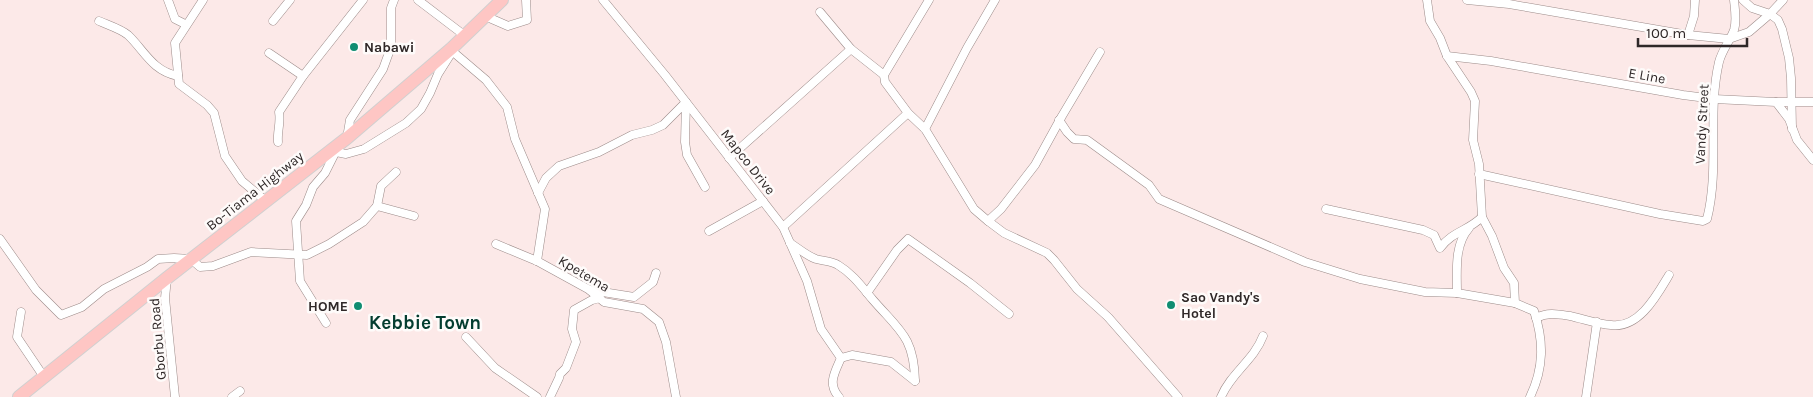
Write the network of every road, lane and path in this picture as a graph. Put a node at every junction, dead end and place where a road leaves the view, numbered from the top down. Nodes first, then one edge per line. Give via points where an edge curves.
1 (168, 0) edge
2 (203, 0) edge
3 (290, 0) edge
4 (363, 0) edge
5 (394, 0) edge
6 (418, 0) edge
7 (502, 0) edge
8 (526, 0) edge
9 (603, 0) edge
10 (930, 0) edge
11 (995, 0) edge
12 (1427, 0) edge
13 (1467, 0) edge
14 (1696, 0) edge
15 (1734, 0) edge
16 (1743, 0) edge
17 (1783, 0) edge
18 (820, 12) dead end
19 (1770, 14) junction
20 (485, 16) junction
21 (100, 21) dead end
22 (273, 21) dead end
23 (185, 26) junction
24 (464, 35) junction
25 (1688, 35) junction
26 (1729, 40) junction
27 (851, 49) junction
28 (452, 50) junction
29 (1100, 52) dead end
30 (269, 53) dead end
31 (1446, 56) junction
32 (884, 75) junction
33 (178, 76) junction
34 (303, 76) junction
35 (1714, 99) junction
36 (686, 102) junction
37 (1776, 102) junction
38 (1791, 102) junction
39 (1813, 102) edge
40 (908, 113) junction
41 (1059, 120) junction
42 (924, 129) junction
43 (1792, 129) junction
44 (347, 138) junction
45 (278, 142) dead end
46 (333, 152) junction
47 (729, 158) junction
48 (1813, 160) edge
49 (396, 172) dead end
50 (1480, 174) junction
51 (705, 187) dead end
52 (538, 193) junction
53 (763, 201) junction
54 (267, 202) junction
55 (377, 206) junction
56 (1326, 209) dead end
57 (414, 216) dead end
58 (1482, 217) junction
59 (988, 221) junction
60 (1470, 226) junction
61 (783, 227) junction
62 (709, 230) dead end
63 (0, 239) edge
64 (790, 243) junction
65 (496, 244) dead end
66 (298, 254) junction
67 (191, 259) junction
68 (537, 261) junction
69 (656, 273) dead end
70 (1669, 274) dead end
71 (167, 278) junction
72 (588, 289) junction
73 (867, 293) junction
74 (1457, 293) junction
75 (600, 298) junction
76 (1515, 303) junction
77 (21, 312) dead end
78 (1009, 314) dead end
79 (1536, 318) junction
80 (1597, 322) junction
81 (326, 324) dead end
82 (1262, 336) dead end
83 (466, 337) dead end
84 (841, 358) junction
85 (44, 377) junction
86 (240, 391) dead end
87 (19, 397) edge
88 (176, 397) edge
89 (232, 397) edge
90 (537, 397) edge
91 (550, 397) edge
92 (676, 397) edge
93 (839, 397) edge
94 (1178, 397) edge
95 (1221, 397) edge
96 (1530, 397) edge
97 (1586, 397) edge

1 - 23 street via 176,19
2 - 23 street
3 - 22 street
4 - 34 street
5 - 44 street via 391,47 384,69 350,120
6 - 24 street
7 - 20 highway, Bo-Tiama Highway
8 - 20 street via 526,20 508,26
9 - 36 street, Mapco Drive
10 - 32 street
11 - 42 street
12 - 31 street via 1430,21
13 - 25 street via 1509,4
14 - 25 street
15 - 26 street, Vandy Street via 1736,21
16 - 19 street via 1752,8
17 - 19 street
18 - 27 street
19 - 26 street via 1750,32
19 - 38 street via 1782,29 1789,58
20 - 24 highway, Bo-Tiama Highway
21 - 33 street via 127,34 151,62 170,75
23 - 33 street via 175,43
24 - 28 highway, Bo-Tiama Highway
25 - 26 street
26 - 35 street, Vandy Street via 1719,61
27 - 32 street
27 - 47 street
28 - 44 highway, Bo-Tiama Highway
28 - 46 street via 420,109 406,123 364,149 346,154
28 - 52 street via 486,80 508,107 515,139
29 - 41 street
30 - 34 street
31 - 35 street, E Line
31 - 50 street via 1475,101 1473,140
32 - 40 street via 884,82
33 - 54 street via 179,84 214,114 225,156 242,181
34 - 45 street via 279,112
35 - 37 street, E Line
35 - 50 street, Vandy Street via 1712,193 1707,218 1699,222
36 - 47 street, Mapco Drive
36 - 51 street via 687,155
36 - 52 street via 663,125 559,166 546,178
37 - 38 street, E Line
37 - 43 street
38 - 39 street, E Line
38 - 43 street
40 - 42 street
40 - 61 street
41 - 59 street via 1035,165
41 - 74 street via 1074,139 1087,140 1149,185 1159,199 1171,205 1305,262 1360,279 1424,292
42 - 59 street via 974,209
43 - 48 street via 1796,140
44 - 46 highway, Bo-Tiama Highway
46 - 54 highway, Bo-Tiama Highway
46 - 66 street via 325,173 313,187 296,221
47 - 53 street, Mapco Drive
49 - 55 street via 381,186
50 - 58 street
52 - 68 street via 545,209
53 - 61 street, Mapco Drive
53 - 62 street
54 - 67 highway, Bo-Tiama Highway
55 - 57 street
55 - 66 street via 363,222 329,244 307,254
56 - 60 street via 1423,230 1434,235 1440,248 1449,237
58 - 60 street
58 - 76 street via 1514,283
59 - 94 street via 1004,233 1047,253
60 - 74 street via 1460,243
61 - 64 street, Mapco Drive
63 - 67 street via 36,290 61,315 82,307 104,289 158,259
64 - 73 street via 816,259 836,263 855,277
64 - 84 street, Mapco Drive via 807,281 821,329
65 - 68 street, Kpetema
66 - 67 street via 251,252 213,266 200,267
66 - 81 street via 300,281
67 - 71 highway, Bo-Tiama Highway
68 - 72 street, Kpetema
69 - 72 street via 653,282 634,297
70 - 80 street via 1650,304 1631,321 1616,326
71 - 85 highway, Bo-Tiama Highway
71 - 88 street, Gborbu Road via 165,298
72 - 75 street, Kpetema
73 - 78 street via 897,250 908,240
73 - 84 street via 907,340 915,363 916,382 891,362 852,355
74 - 76 street
75 - 91 street via 574,310 572,328 576,342
75 - 92 street, Kpetema via 604,302 643,309 660,322
76 - 79 street via 1534,311
77 - 85 street via 18,337
79 - 80 street via 1551,313
79 - 96 street via 1542,342 1539,372
80 - 97 street
82 - 95 street via 1258,349 1236,372
83 - 90 street via 495,368
84 - 93 street via 831,381
85 - 87 highway, Bo-Tiama Highway
86 - 89 street

